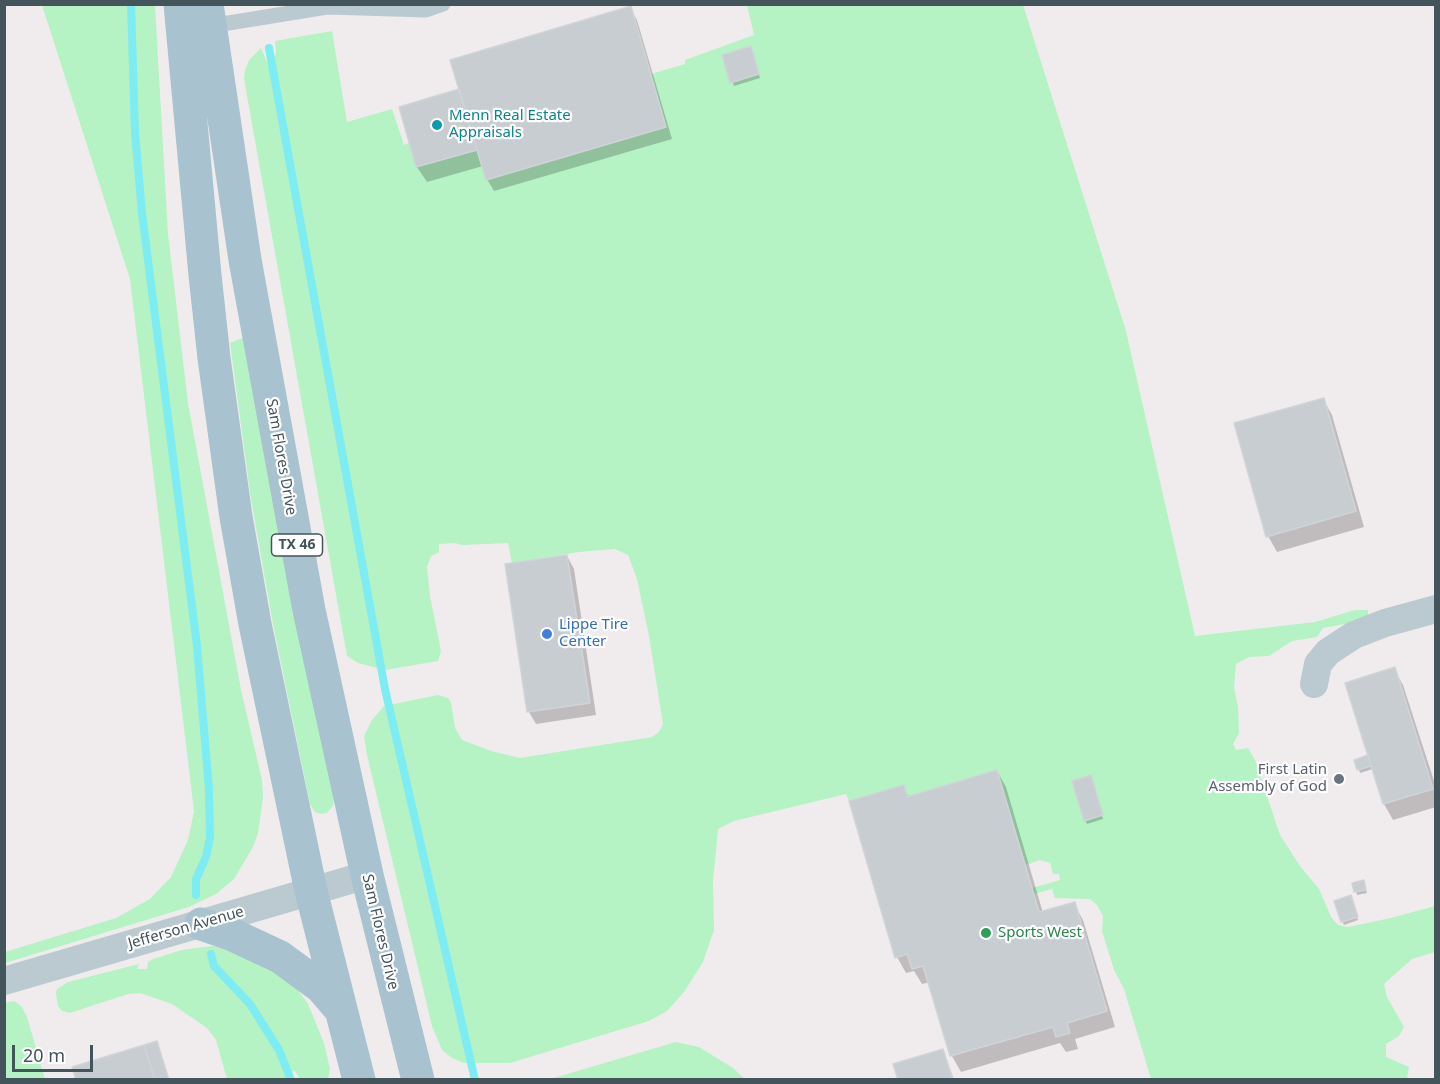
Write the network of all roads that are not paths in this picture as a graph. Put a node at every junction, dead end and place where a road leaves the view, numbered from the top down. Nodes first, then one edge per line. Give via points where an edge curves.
1 (180, 4) edge
2 (443, 4) edge
3 (208, 15) edge
4 (1436, 609) edge
5 (1314, 684) dead end
6 (366, 875) junction
7 (311, 891) junction
8 (201, 924) junction
9 (4, 981) edge
10 (341, 1011) junction
11 (359, 1080) edge
12 (418, 1080) edge

1 - 7 main road via 214,358 236,517
2 - 3 lane via 426,10 327,7
3 - 6 main road, Sam Flores Drive / TX 46 via 245,260 280,454
4 - 5 street via 1354,634 1318,664
6 - 7 street, Jefferson Avenue
6 - 12 main road, Sam Flores Drive / TX 46
7 - 8 street, Jefferson Avenue
7 - 10 main road
8 - 9 street, Jefferson Avenue
8 - 10 main road via 280,957 321,987
10 - 11 main road

